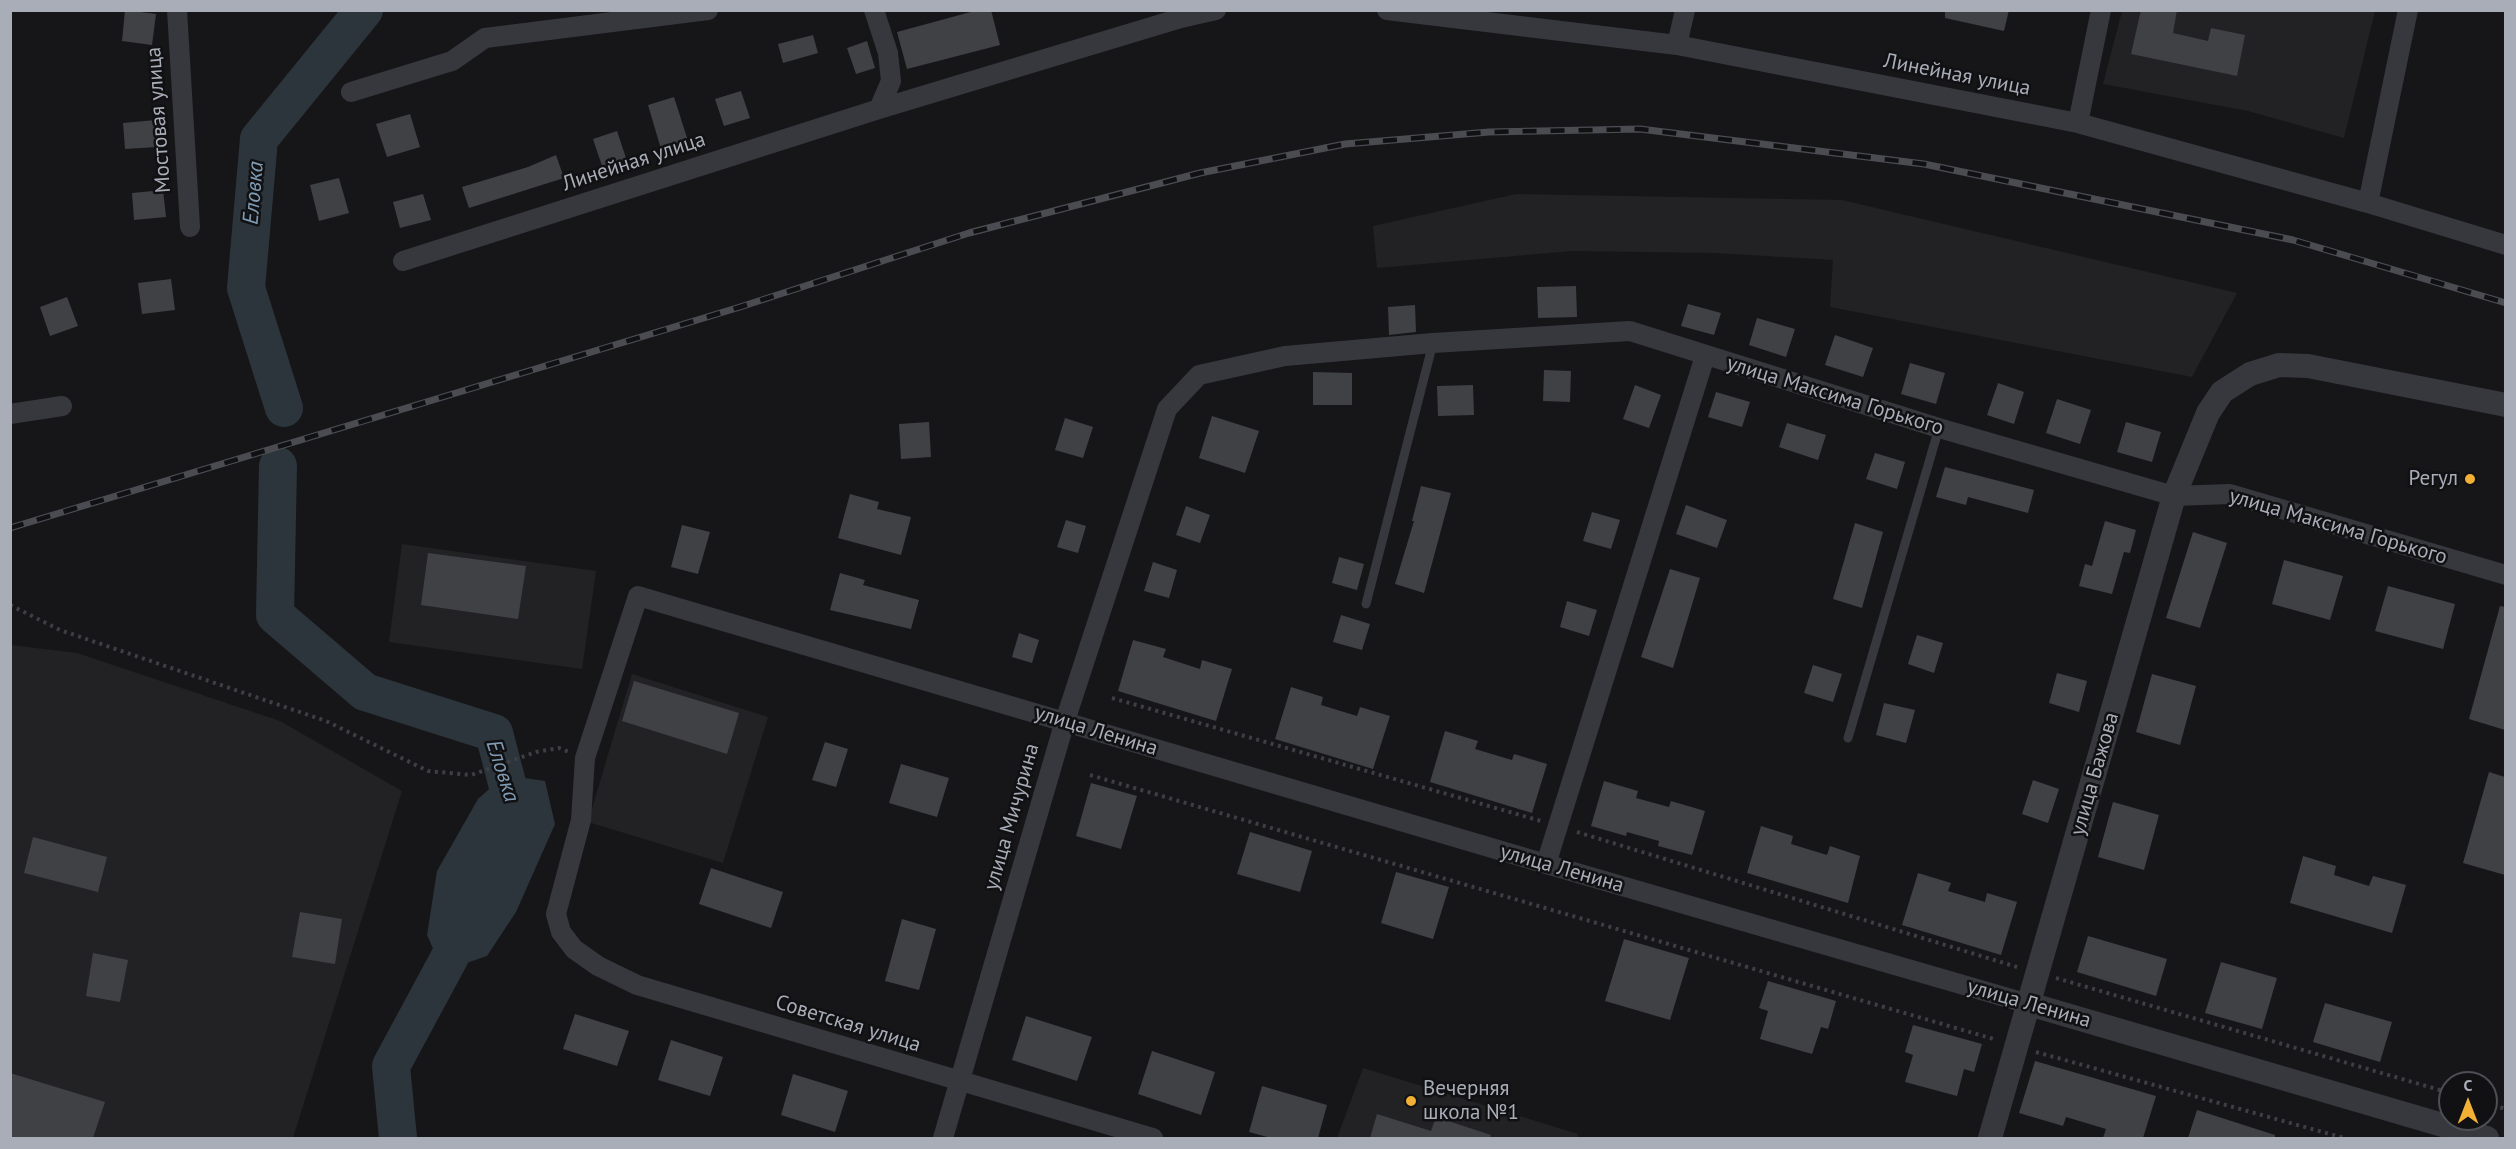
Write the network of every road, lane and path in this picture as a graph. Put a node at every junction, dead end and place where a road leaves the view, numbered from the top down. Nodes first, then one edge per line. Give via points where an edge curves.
1 (177, 10) edge
2 (708, 10) edge
3 (874, 10) edge
4 (1216, 10) edge
5 (1387, 10) edge
6 (1685, 10) edge
7 (2101, 10) edge
8 (2408, 10) edge
9 (1677, 45) junction
10 (351, 92) dead end
11 (879, 109) junction
12 (2078, 123) junction
13 (2368, 203) junction
14 (190, 227) dead end
15 (2505, 245) edge
16 (403, 261) dead end
17 (1433, 343) junction
18 (1705, 356) junction
19 (2505, 405) edge
20 (62, 406) dead end
21 (1167, 409) joint
22 (10, 414) edge
23 (1939, 428) junction
24 (2174, 496) junction
25 (2505, 575) edge
26 (1366, 604) dead end
27 (10, 605) edge
28 (1112, 698) dead end
29 (1065, 722) junction
30 (1848, 738) dead end
31 (585, 758) junction
32 (1090, 775) dead end
33 (1559, 826) junction
34 (1546, 864) junction
35 (2038, 973) junction
36 (2029, 1004) junction
37 (2017, 1046) junction
38 (958, 1082) junction
39 (2438, 1090) edge
40 (943, 1138) edge
41 (1153, 1138) edge
42 (1990, 1138) edge
43 (2344, 1138) edge
44 (2487, 1138) edge

1 - 14 street, Мостовая улица
2 - 10 street via 485,38 452,61
3 - 11 street via 888,53 891,81
4 - 11 street, Линейная улица
5 - 9 street, Линейная улица
6 - 9 street
7 - 12 street
8 - 13 street
9 - 12 street, Линейная улица
11 - 16 street, Линейная улица
12 - 13 street, Линейная улица
13 - 15 street, Линейная улица
17 - 18 street, улица Максима Горького via 1630,331
17 - 21 street, улица Максима Горького via 1285,356 1199,375
17 - 26 lane
18 - 23 street, улица Максима Горького
18 - 33 street
19 - 24 street, улица Бажова via 2308,366 2279,365 2250,374 2222,392 2208,413
20 - 22 street
21 - 29 street, улица Мичурина
23 - 24 street, улица Максима Горького
23 - 30 lane
24 - 25 street, улица Максима Горького via 2230,494
24 - 35 street, улица Бажова
27 - 31 path via 60,630 326,721 428,771 471,775 559,748
28 - 33 path
29 - 31 street, улица Ленина via 638,596
29 - 34 street, улица Ленина
29 - 38 street, улица Мичурина
31 - 38 street, Советская улица via 580,820 556,915 561,932 574,949 637,985
32 - 37 path
33 - 34 street
33 - 35 path
34 - 36 street, улица Ленина
35 - 36 street, улица Бажова
35 - 39 path
36 - 37 street, улица Бажова
36 - 44 street, улица Ленина
37 - 42 street, улица Бажова
37 - 43 path
38 - 40 street, улица Мичурина
38 - 41 street, Советская улица

